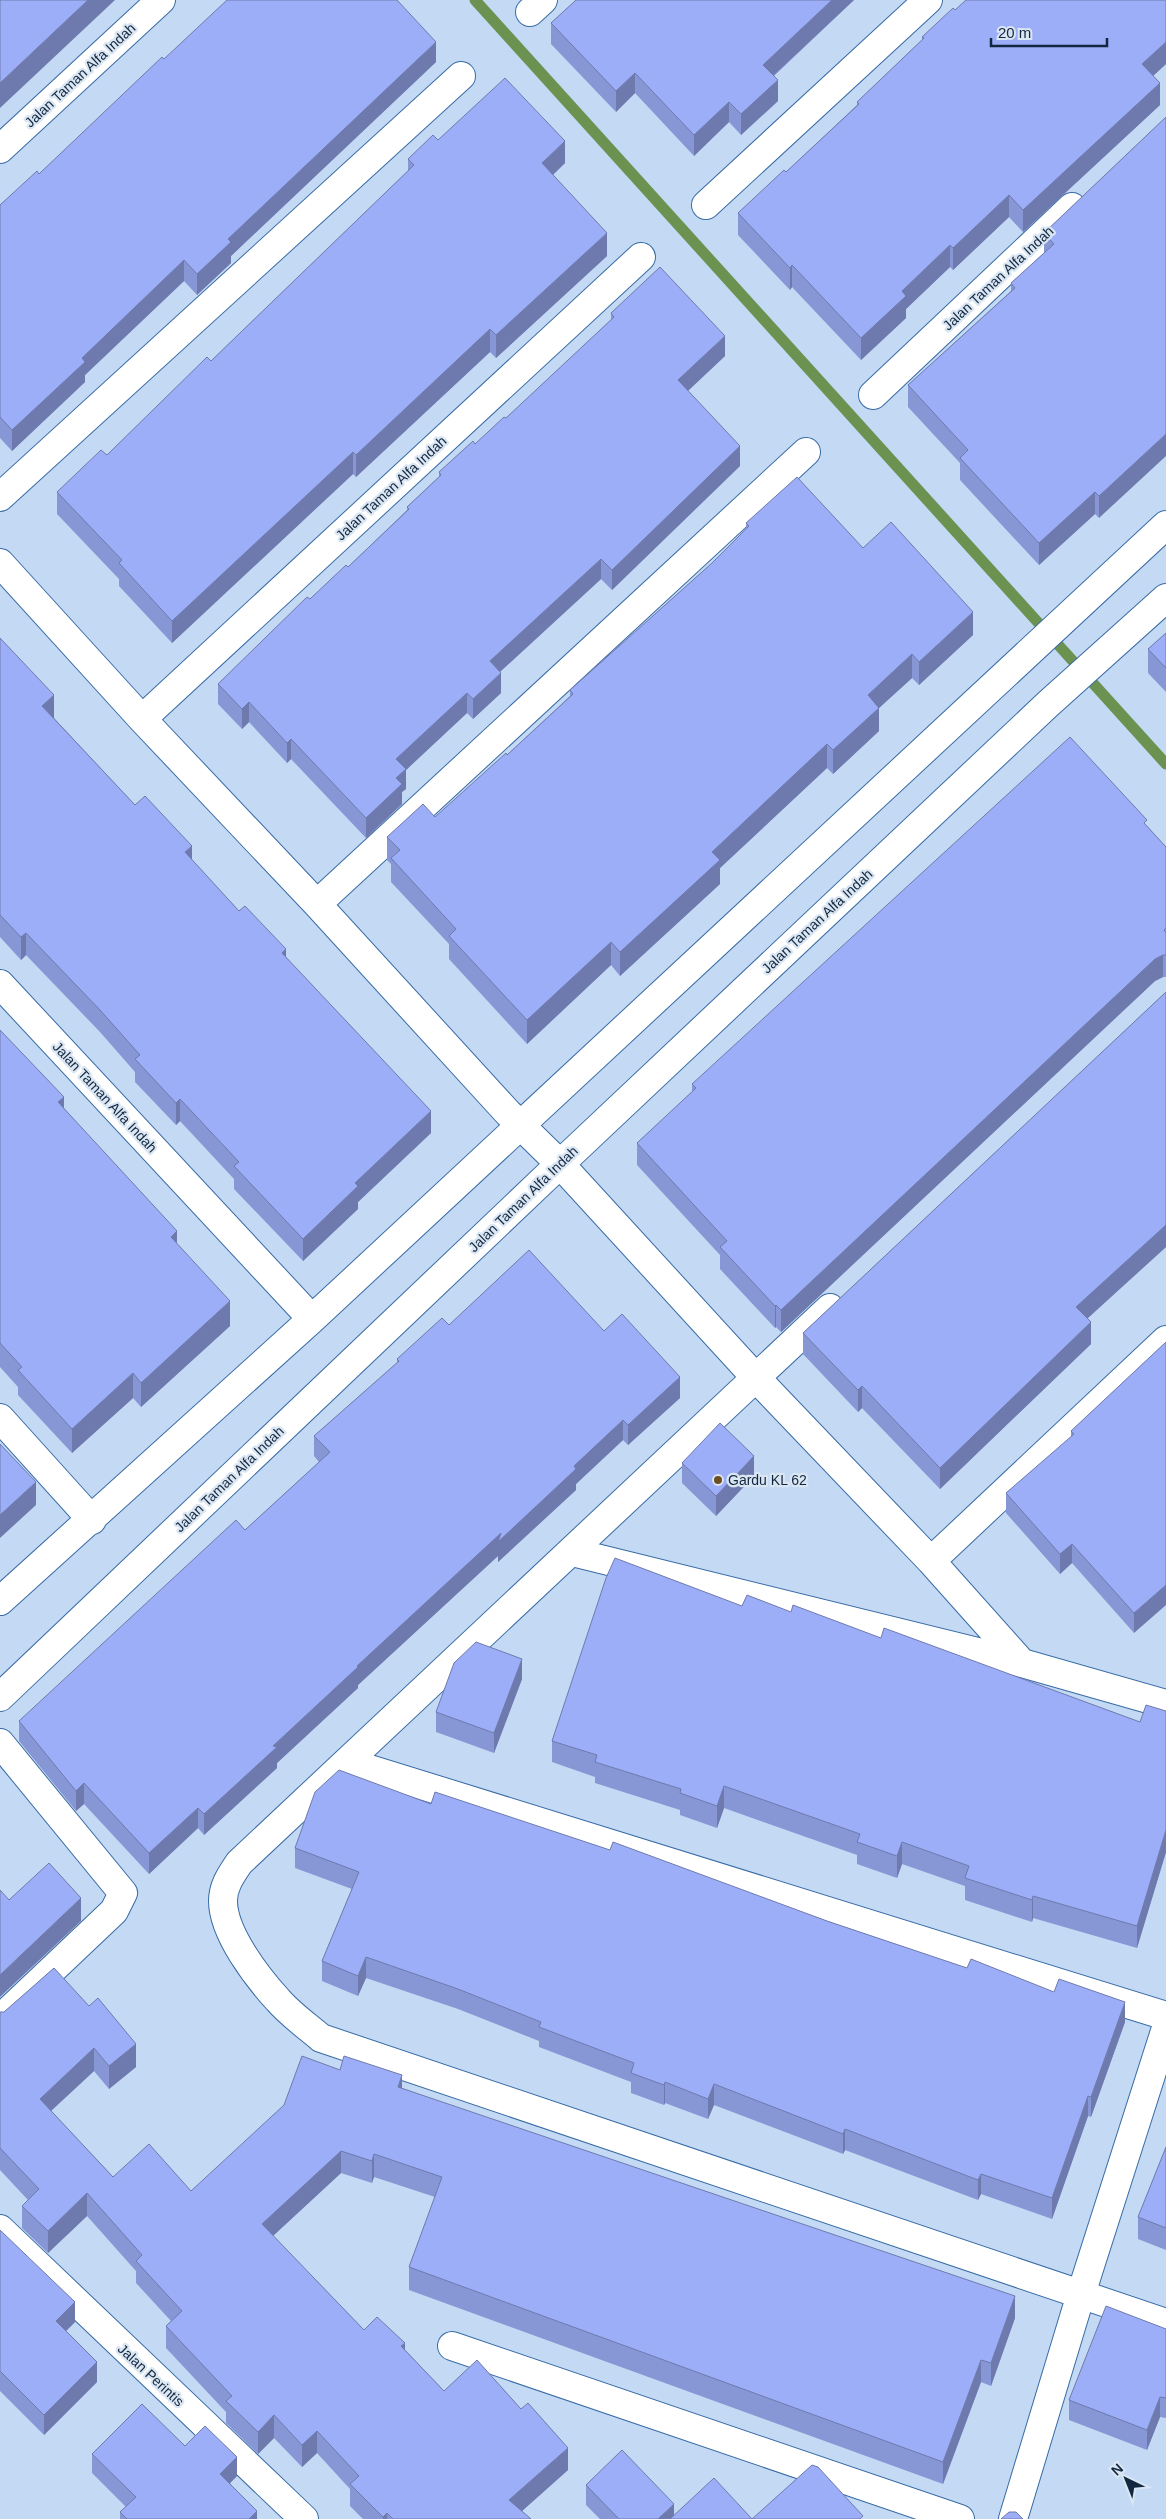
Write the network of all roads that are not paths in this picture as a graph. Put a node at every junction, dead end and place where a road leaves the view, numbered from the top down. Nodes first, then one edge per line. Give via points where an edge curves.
1 (161, 0) edge
2 (928, 0) edge
3 (461, 76) dead end
4 (0, 149) edge
5 (1087, 193) edge
6 (706, 206) dead end
7 (641, 257) dead end
8 (873, 395) dead end
9 (806, 452) dead end
10 (0, 497) edge
11 (1166, 525) edge
12 (0, 563) edge
13 (1166, 598) edge
14 (142, 720) junction
15 (317, 904) junction
16 (0, 984) edge
17 (513, 1125) junction
18 (560, 1164) junction
19 (847, 1292) edge
20 (312, 1319) junction
21 (1166, 1340) edge
22 (757, 1379) junction
23 (0, 1418) edge
24 (92, 1520) junction
25 (572, 1552) junction
26 (932, 1561) junction
27 (0, 1601) edge
28 (1022, 1663) junction
29 (0, 1698) edge
30 (1163, 1700) edge
31 (0, 1742) edge
32 (347, 1762) junction
33 (1166, 2016) edge
34 (0, 2018) edge
35 (1166, 2028) edge
36 (0, 2229) edge
37 (1081, 2294) junction
38 (1166, 2322) edge
39 (452, 2346) dead end
40 (304, 2519) edge
41 (960, 2519) edge
42 (1014, 2519) edge

1 - 4 street, Jalan Taman Alfa Indah
2 - 6 street
3 - 10 street
5 - 8 street, Jalan Taman Alfa Indah
7 - 14 street, Jalan Taman Alfa Indah
9 - 15 street
11 - 17 street
12 - 14 street
13 - 18 street, Jalan Taman Alfa Indah via 1048,704
14 - 15 street
15 - 17 street
16 - 20 street, Jalan Taman Alfa Indah
17 - 18 street
17 - 20 street
18 - 22 street
18 - 29 street, Jalan Taman Alfa Indah
19 - 22 street
20 - 24 street
21 - 26 street
22 - 25 street
22 - 26 street
23 - 24 street
24 - 27 street
25 - 28 street
25 - 32 street
26 - 28 street
28 - 30 street
31 - 34 street via 123,1893 114,1911
32 - 33 street
32 - 37 street via 239,1863 227,1881 223,1901 229,1929 246,1958 278,2001 321,2038
35 - 37 street
36 - 40 street, Jalan Perintis
37 - 38 street
37 - 42 street
39 - 41 street

